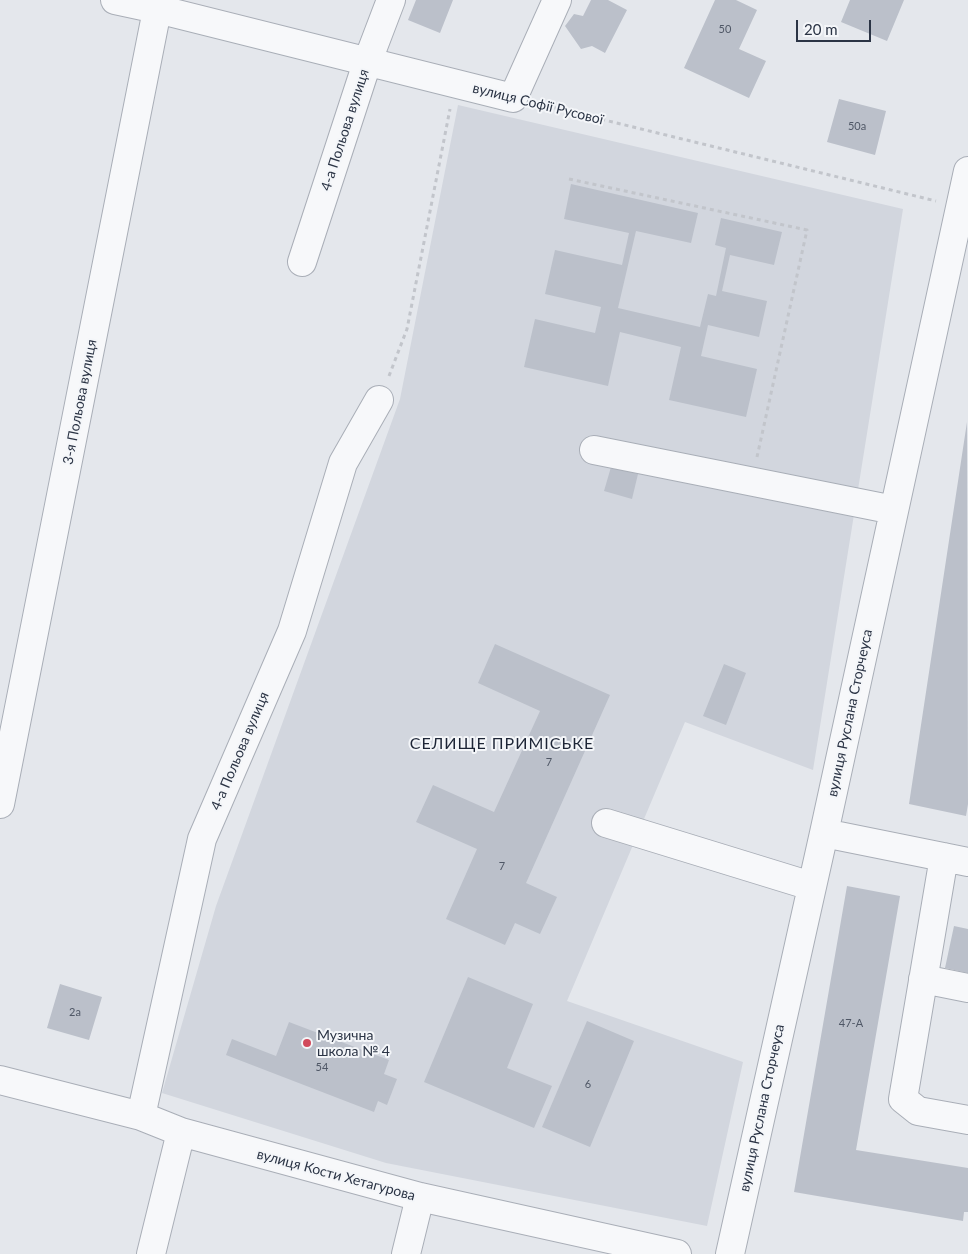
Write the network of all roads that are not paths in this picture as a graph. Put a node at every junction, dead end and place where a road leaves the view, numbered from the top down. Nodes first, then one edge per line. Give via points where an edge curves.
1 (115, 0) edge
2 (391, 0) edge
3 (557, 0) edge
4 (158, 4) edge
5 (367, 62) junction
6 (968, 171) edge
7 (964, 207) edge
8 (302, 262) dead end
9 (380, 400) road end
10 (594, 450) dead end
11 (894, 510) junction
12 (0, 804) edge
13 (606, 823) dead end
14 (824, 833) junction
15 (956, 859) edge
16 (811, 886) junction
17 (923, 979) junction
18 (968, 988) edge
19 (0, 1080) edge
20 (141, 1116) junction
21 (968, 1120) edge
22 (181, 1132) junction
23 (420, 1197) junction
24 (151, 1254) edge
25 (406, 1254) edge
26 (677, 1254) edge
27 (730, 1254) edge

1 - 4 street, вулиця Софії Русової
2 - 5 street, 4-а Польова вулиця
3 - 5 street, вулиця Софії Русової via 513,98
4 - 5 street, вулиця Софії Русової
4 - 12 street, 3-я Польова вулиця
5 - 8 street, 4-а Польова вулиця
6 - 7 street, вулиця Руслана Сторчеуса
7 - 11 street, вулиця Руслана Сторчеуса
9 - 20 street, 4-а Польова вулиця via 344,463 292,631 202,839
10 - 11 street
11 - 14 street, вулиця Руслана Сторчеуса
13 - 16 street
14 - 15 street
14 - 16 street, вулиця Руслана Сторчеуса
15 - 17 street
16 - 27 street, вулиця Руслана Сторчеуса
17 - 18 street
17 - 21 street via 903,1099 918,1112
19 - 20 street, вулиця Кости Хетагурова
20 - 22 street, вулиця Кости Хетагурова
22 - 23 street, вулиця Кости Хетагурова
22 - 24 street
23 - 25 street
23 - 26 street, вулиця Кости Хетагурова

